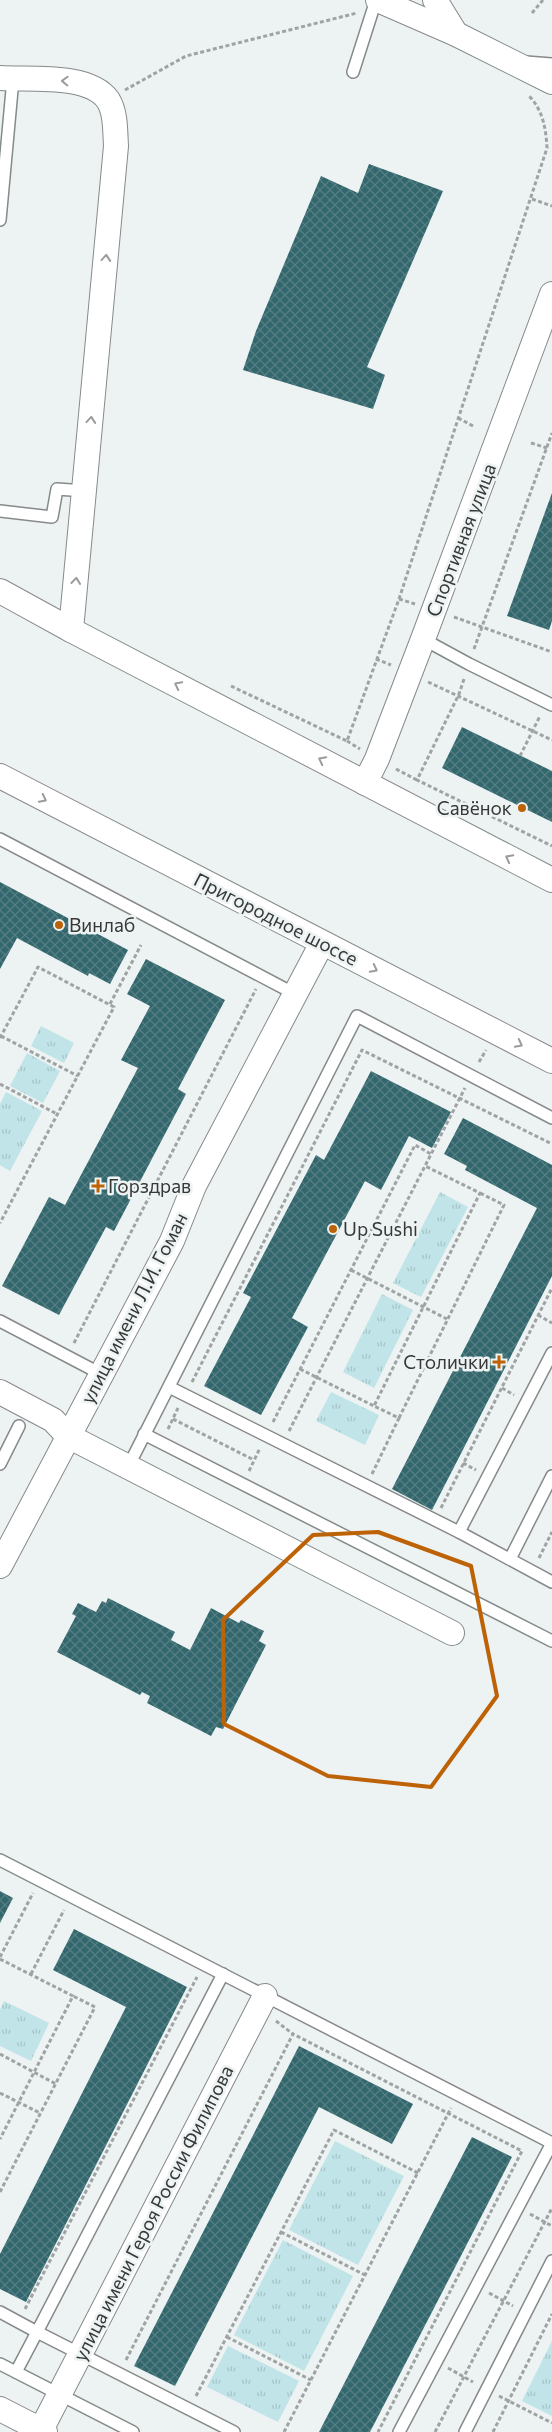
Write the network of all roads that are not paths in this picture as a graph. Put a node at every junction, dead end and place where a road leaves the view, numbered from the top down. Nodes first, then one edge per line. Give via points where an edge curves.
1 (435, 0) edge
2 (375, 5) edge
3 (456, 34) junction
4 (506, 60) junction
5 (552, 64) edge
6 (353, 72) dead end
7 (6, 78) edge
8 (552, 82) edge
9 (552, 98) edge
10 (0, 220) edge
11 (552, 294) edge
12 (85, 491) junction
13 (0, 511) edge
14 (0, 591) edge
15 (71, 630) junction
16 (423, 639) junction
17 (550, 704) edge
18 (0, 776) edge
19 (365, 783) junction
20 (0, 839) edge
21 (552, 880) edge
22 (322, 943) junction
23 (295, 994) junction
24 (552, 1061) edge
25 (552, 1118) edge
26 (0, 1321) edge
27 (552, 1353) edge
28 (101, 1374) junction
29 (168, 1386) junction
30 (0, 1392) edge
31 (19, 1426) dead end
32 (144, 1434) junction
33 (68, 1436) junction
34 (0, 1464) edge
35 (128, 1467) junction
36 (552, 1476) edge
37 (459, 1532) junction
38 (510, 1559) junction
39 (0, 1566) edge
40 (552, 1582) edge
41 (452, 1633) dead end
42 (552, 1641) edge
43 (0, 1860) edge
44 (223, 1974) junction
45 (265, 1996) junction
46 (552, 2143) edge
47 (552, 2261) edge
48 (0, 2312) edge
49 (37, 2332) junction
50 (80, 2354) junction
51 (0, 2364) edge
52 (16, 2372) junction
53 (59, 2394) junction
54 (0, 2409) edge
55 (43, 2431) edge
56 (133, 2432) edge
57 (234, 2432) edge
58 (399, 2432) edge
59 (465, 2432) edge

1 - 3 street
2 - 3 street
2 - 6 lane
3 - 4 street
4 - 5 lane
4 - 8 street
4 - 9 street
7 - 10 lane
12 -> 7 street via 116,146 114,118 108,100 94,88 74,81
11 - 16 street, Спортивная улица
12 - 13 lane via 57,489 52,517
15 -> 12 street
14 - 15 street
19 -> 15 street
16 - 17 lane
16 - 19 street, Спортивная улица
18 -> 22 street, Пригородное шоссе
21 -> 19 street
20 - 23 lane
22 - 23 street, улица имени Л.И. Гоман
22 -> 24 street, Пригородное шоссе
23 - 28 street, улица имени Л.И. Гоман via 194,1186 172,1241
25 - 29 lane via 357,1016
26 - 28 lane
27 - 37 lane
28 - 33 street, улица имени Л.И. Гоман
29 - 32 lane
29 - 37 lane
30 - 33 street via 53,1420
31 - 34 lane
32 - 35 lane
32 - 42 lane
33 - 35 street
33 - 39 street, улица имени Л.И. Гоман
35 - 41 street
36 - 38 lane
37 - 38 lane
38 - 40 lane
43 - 44 lane
44 - 45 lane
44 - 49 lane
45 - 46 lane
45 - 50 street, улица имени Героя России Филипова
46 - 58 lane
47 - 59 lane
48 - 49 lane
49 - 50 lane
49 - 52 lane
50 - 53 street, улица имени Героя России Филипова
50 - 57 lane
51 - 52 lane
52 - 53 lane
53 - 55 street, улица имени Героя России Филипова
53 - 56 lane
54 - 55 street, улица имени Героя России Филипова

